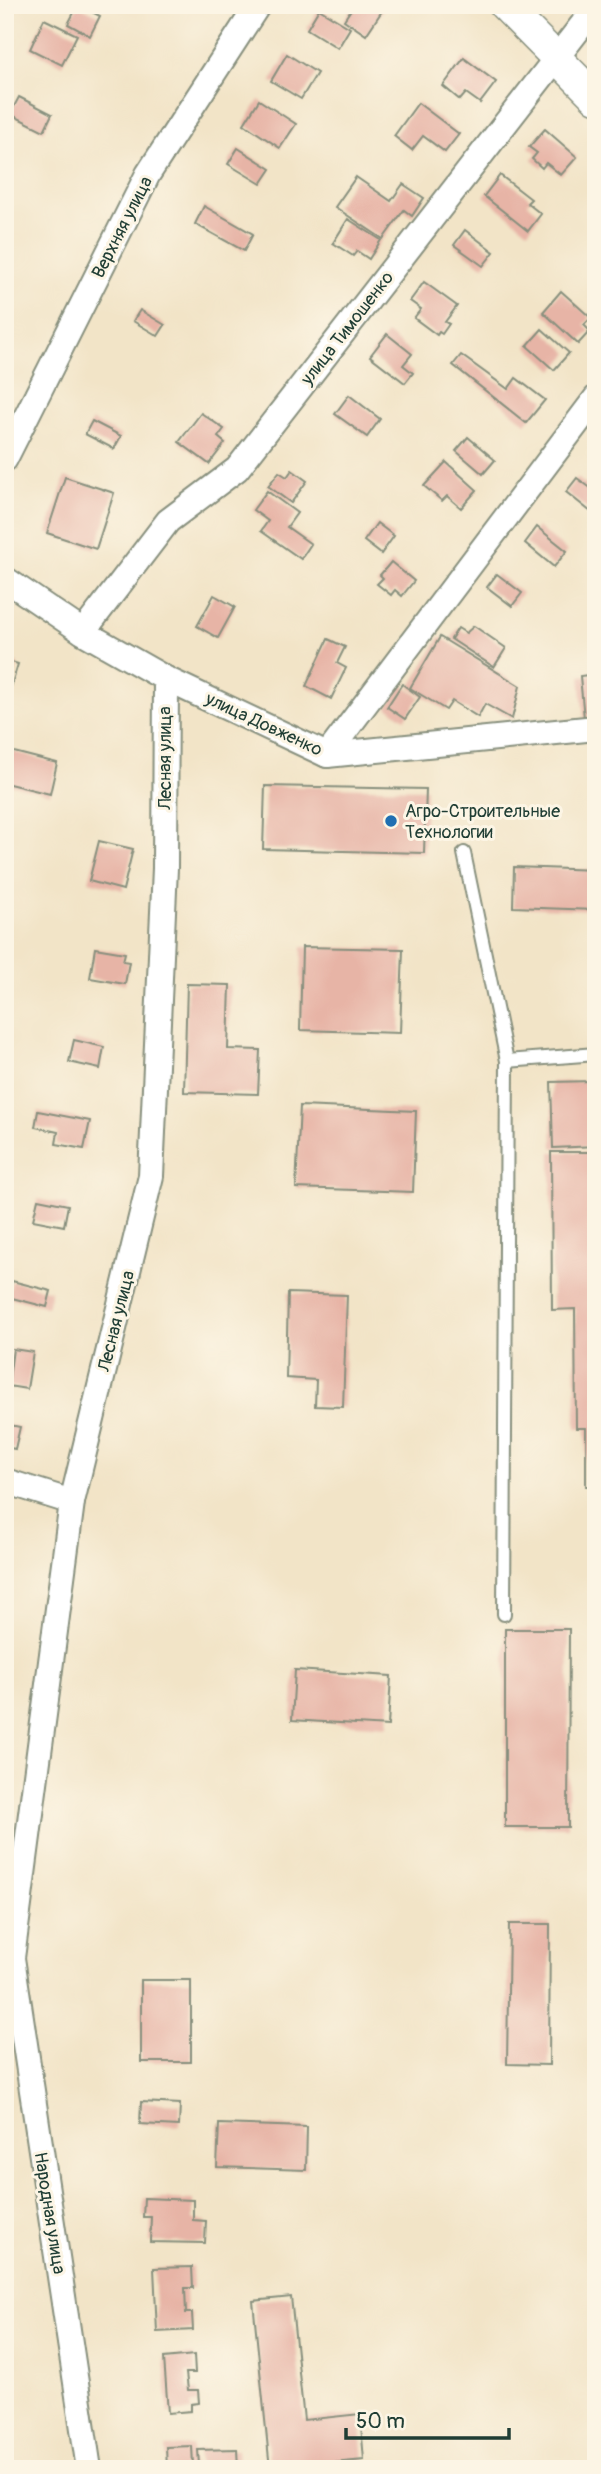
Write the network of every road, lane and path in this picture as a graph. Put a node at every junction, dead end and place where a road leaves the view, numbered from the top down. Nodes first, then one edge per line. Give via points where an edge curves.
1 (258, 5) edge
2 (504, 5) edge
3 (596, 7) edge
4 (558, 59) junction
5 (596, 98) edge
6 (596, 398) edge
7 (5, 459) edge
8 (5, 579) edge
9 (82, 632) junction
10 (166, 679) junction
11 (596, 728) edge
12 (327, 755) junction
13 (464, 853) dead end
14 (596, 1054) edge
15 (507, 1060) junction
16 (5, 1481) edge
17 (72, 1502) junction
18 (504, 1614) dead end
19 (8, 1959) edge
20 (89, 2469) edge

1 - 7 street, Верхняя улица via 148,174
2 - 4 street
3 - 4 street, улица Тимошенко
4 - 5 street
4 - 9 street, улица Тимошенко via 237,469 169,521
6 - 12 street
8 - 9 street, улица Довженко
9 - 10 street, улица Довженко
10 - 12 street, улица Довженко
10 - 17 street, Лесная улица via 164,868 151,1176
11 - 12 street, улица Довженко
13 - 15 lane
14 - 15 lane
15 - 18 lane
16 - 17 street
17 - 19 street, Лесная улица
19 - 20 street, Народная улица

